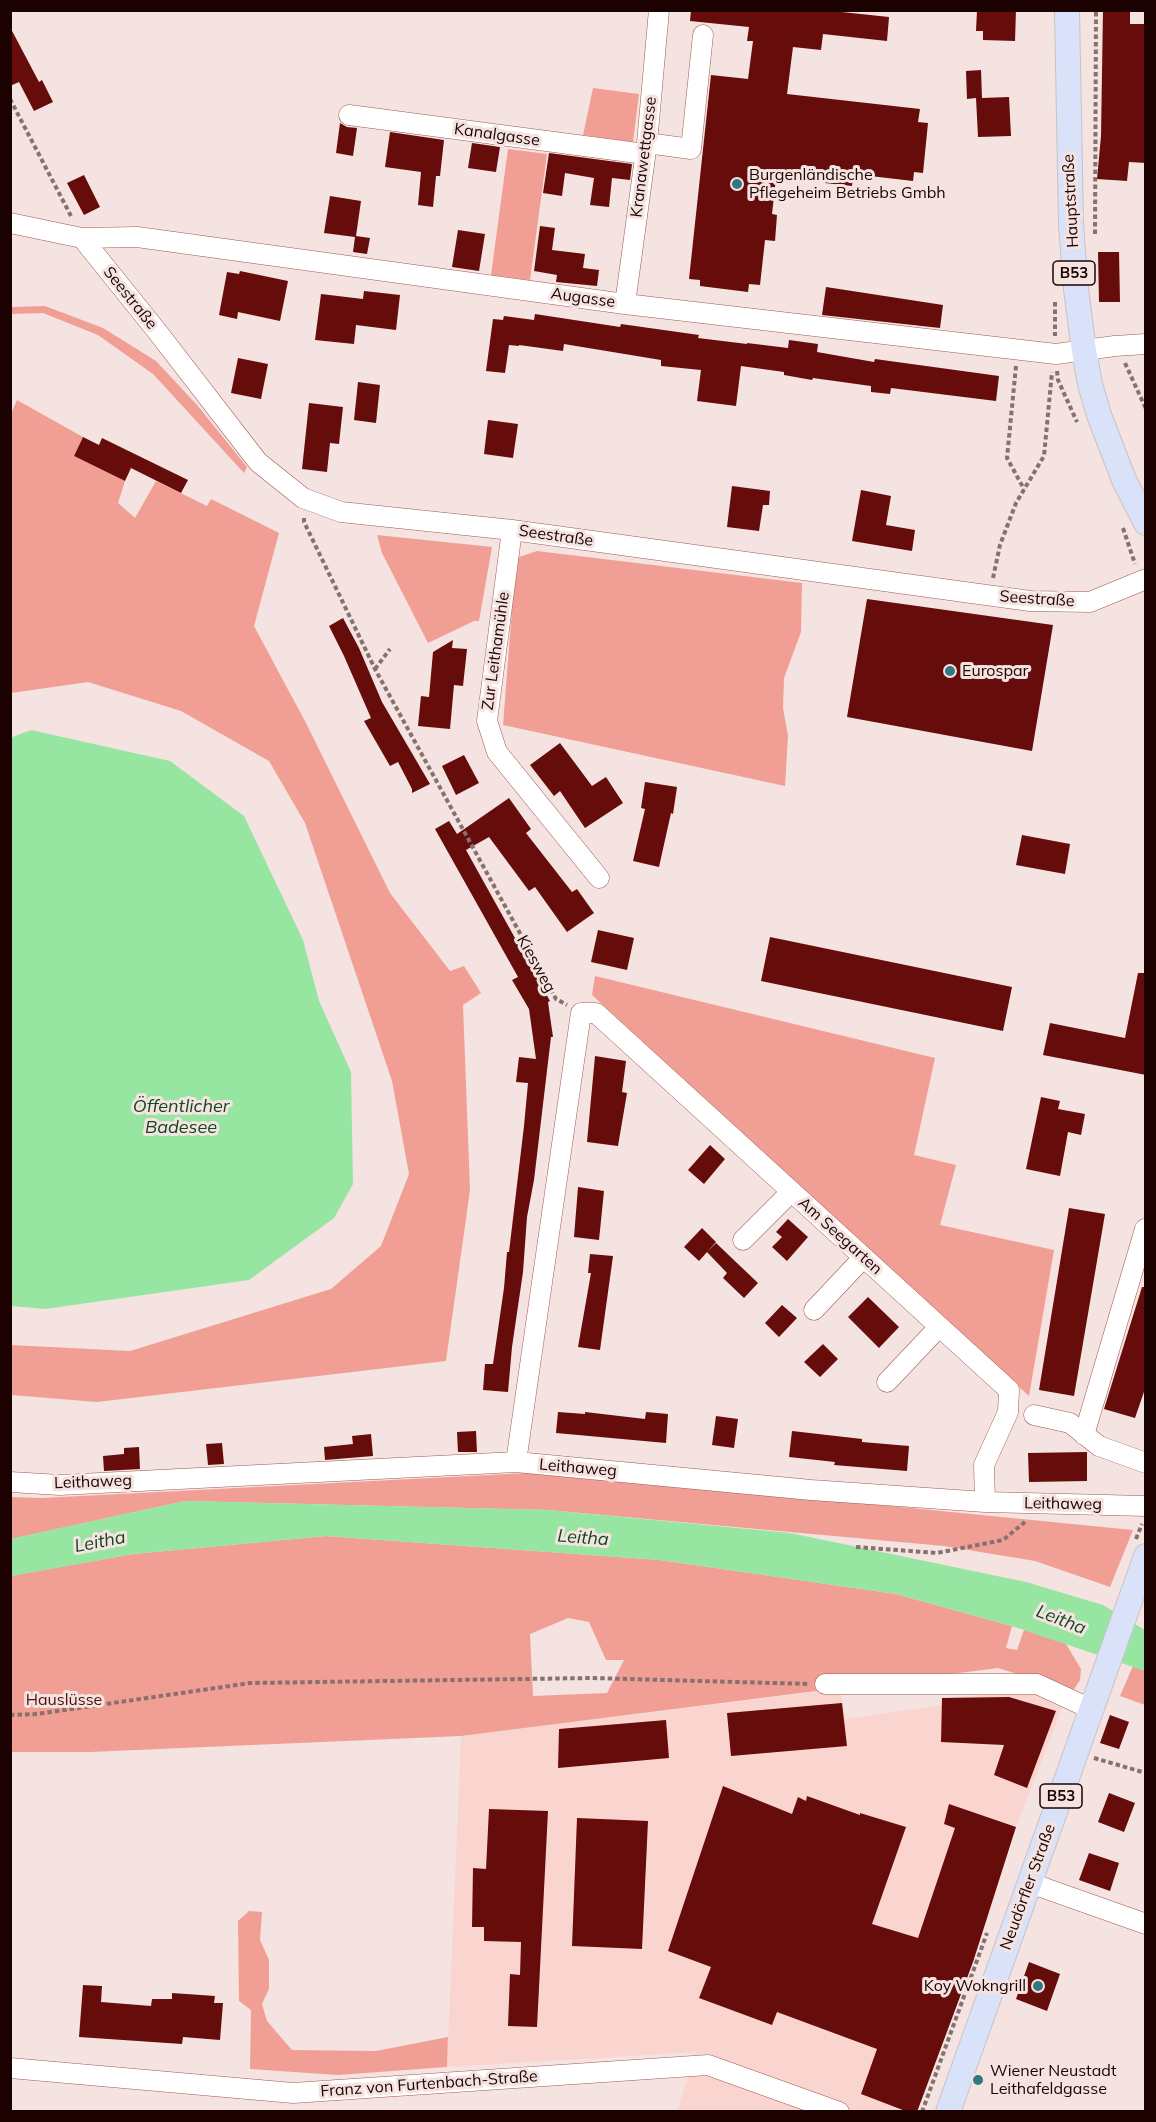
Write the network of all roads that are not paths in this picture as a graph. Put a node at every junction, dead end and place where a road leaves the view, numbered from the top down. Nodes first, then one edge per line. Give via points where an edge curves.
1 (659, 10) edge
2 (1067, 10) edge
3 (703, 35) dead end
4 (350, 115) dead end
5 (646, 149) junction
6 (10, 223) edge
7 (82, 238) junction
8 (625, 304) junction
9 (1146, 344) edge
10 (1084, 351) junction
11 (1146, 523) edge
12 (512, 530) junction
13 (1146, 579) edge
14 (599, 878) dead end
15 (791, 1192) junction
16 (1145, 1229) edge
17 (743, 1240) dead end
18 (864, 1258) junction
19 (814, 1310) dead end
20 (939, 1327) junction
21 (887, 1382) dead end
22 (1034, 1415) dead end
23 (1084, 1435) junction
24 (516, 1462) junction
25 (1146, 1463) edge
26 (10, 1482) edge
27 (985, 1502) junction
28 (1146, 1506) edge
29 (1141, 1553) edge
30 (825, 1684) road end
31 (1094, 1703) junction
32 (1030, 1883) junction
33 (1146, 1924) edge
34 (10, 2068) edge
35 (839, 2112) edge
36 (948, 2112) edge

1 - 5 street, Kranawettgasse
2 - 10 main road, Hauptstraße / B53 via 1071,225
3 - 5 street, Kanalgasse via 691,149
4 - 5 street, Kanalgasse
5 - 8 street, Kranawettgasse
6 - 7 street, Augasse
7 - 8 street, Augasse via 137,237
7 - 12 street, Seestraße via 258,462 303,498 341,512
8 - 10 street, Augasse via 1056,354
9 - 10 street, Augasse
10 - 11 main road, Hauptstraße / B53 via 1099,415 1124,480
12 - 13 street, Seestraße via 1030,601 1090,602
12 - 14 street, Zur Leithamühle via 487,721 498,752
15 - 17 street
15 - 18 street, Am Seegarten
15 - 24 street, Am Seegarten via 596,1013 581,1013
16 - 23 street
18 - 19 street
18 - 20 street, Am Seegarten
20 - 21 street
20 - 27 street, Am Seegarten via 1008,1390 1008,1412 984,1465
22 - 23 street via 1070,1423
23 - 25 street via 1099,1446
24 - 26 street, Leithaweg via 60,1485
24 - 27 street, Leithaweg
27 - 28 street, Leithaweg
29 - 31 main road, B53
30 - 31 street via 1037,1684
31 - 32 main road, Neudörfler Straße / B53
32 - 33 street
32 - 36 main road, Neudörfler Straße / B53
34 - 35 street, Franz von Furtenbach-Straße via 293,2093 708,2065

